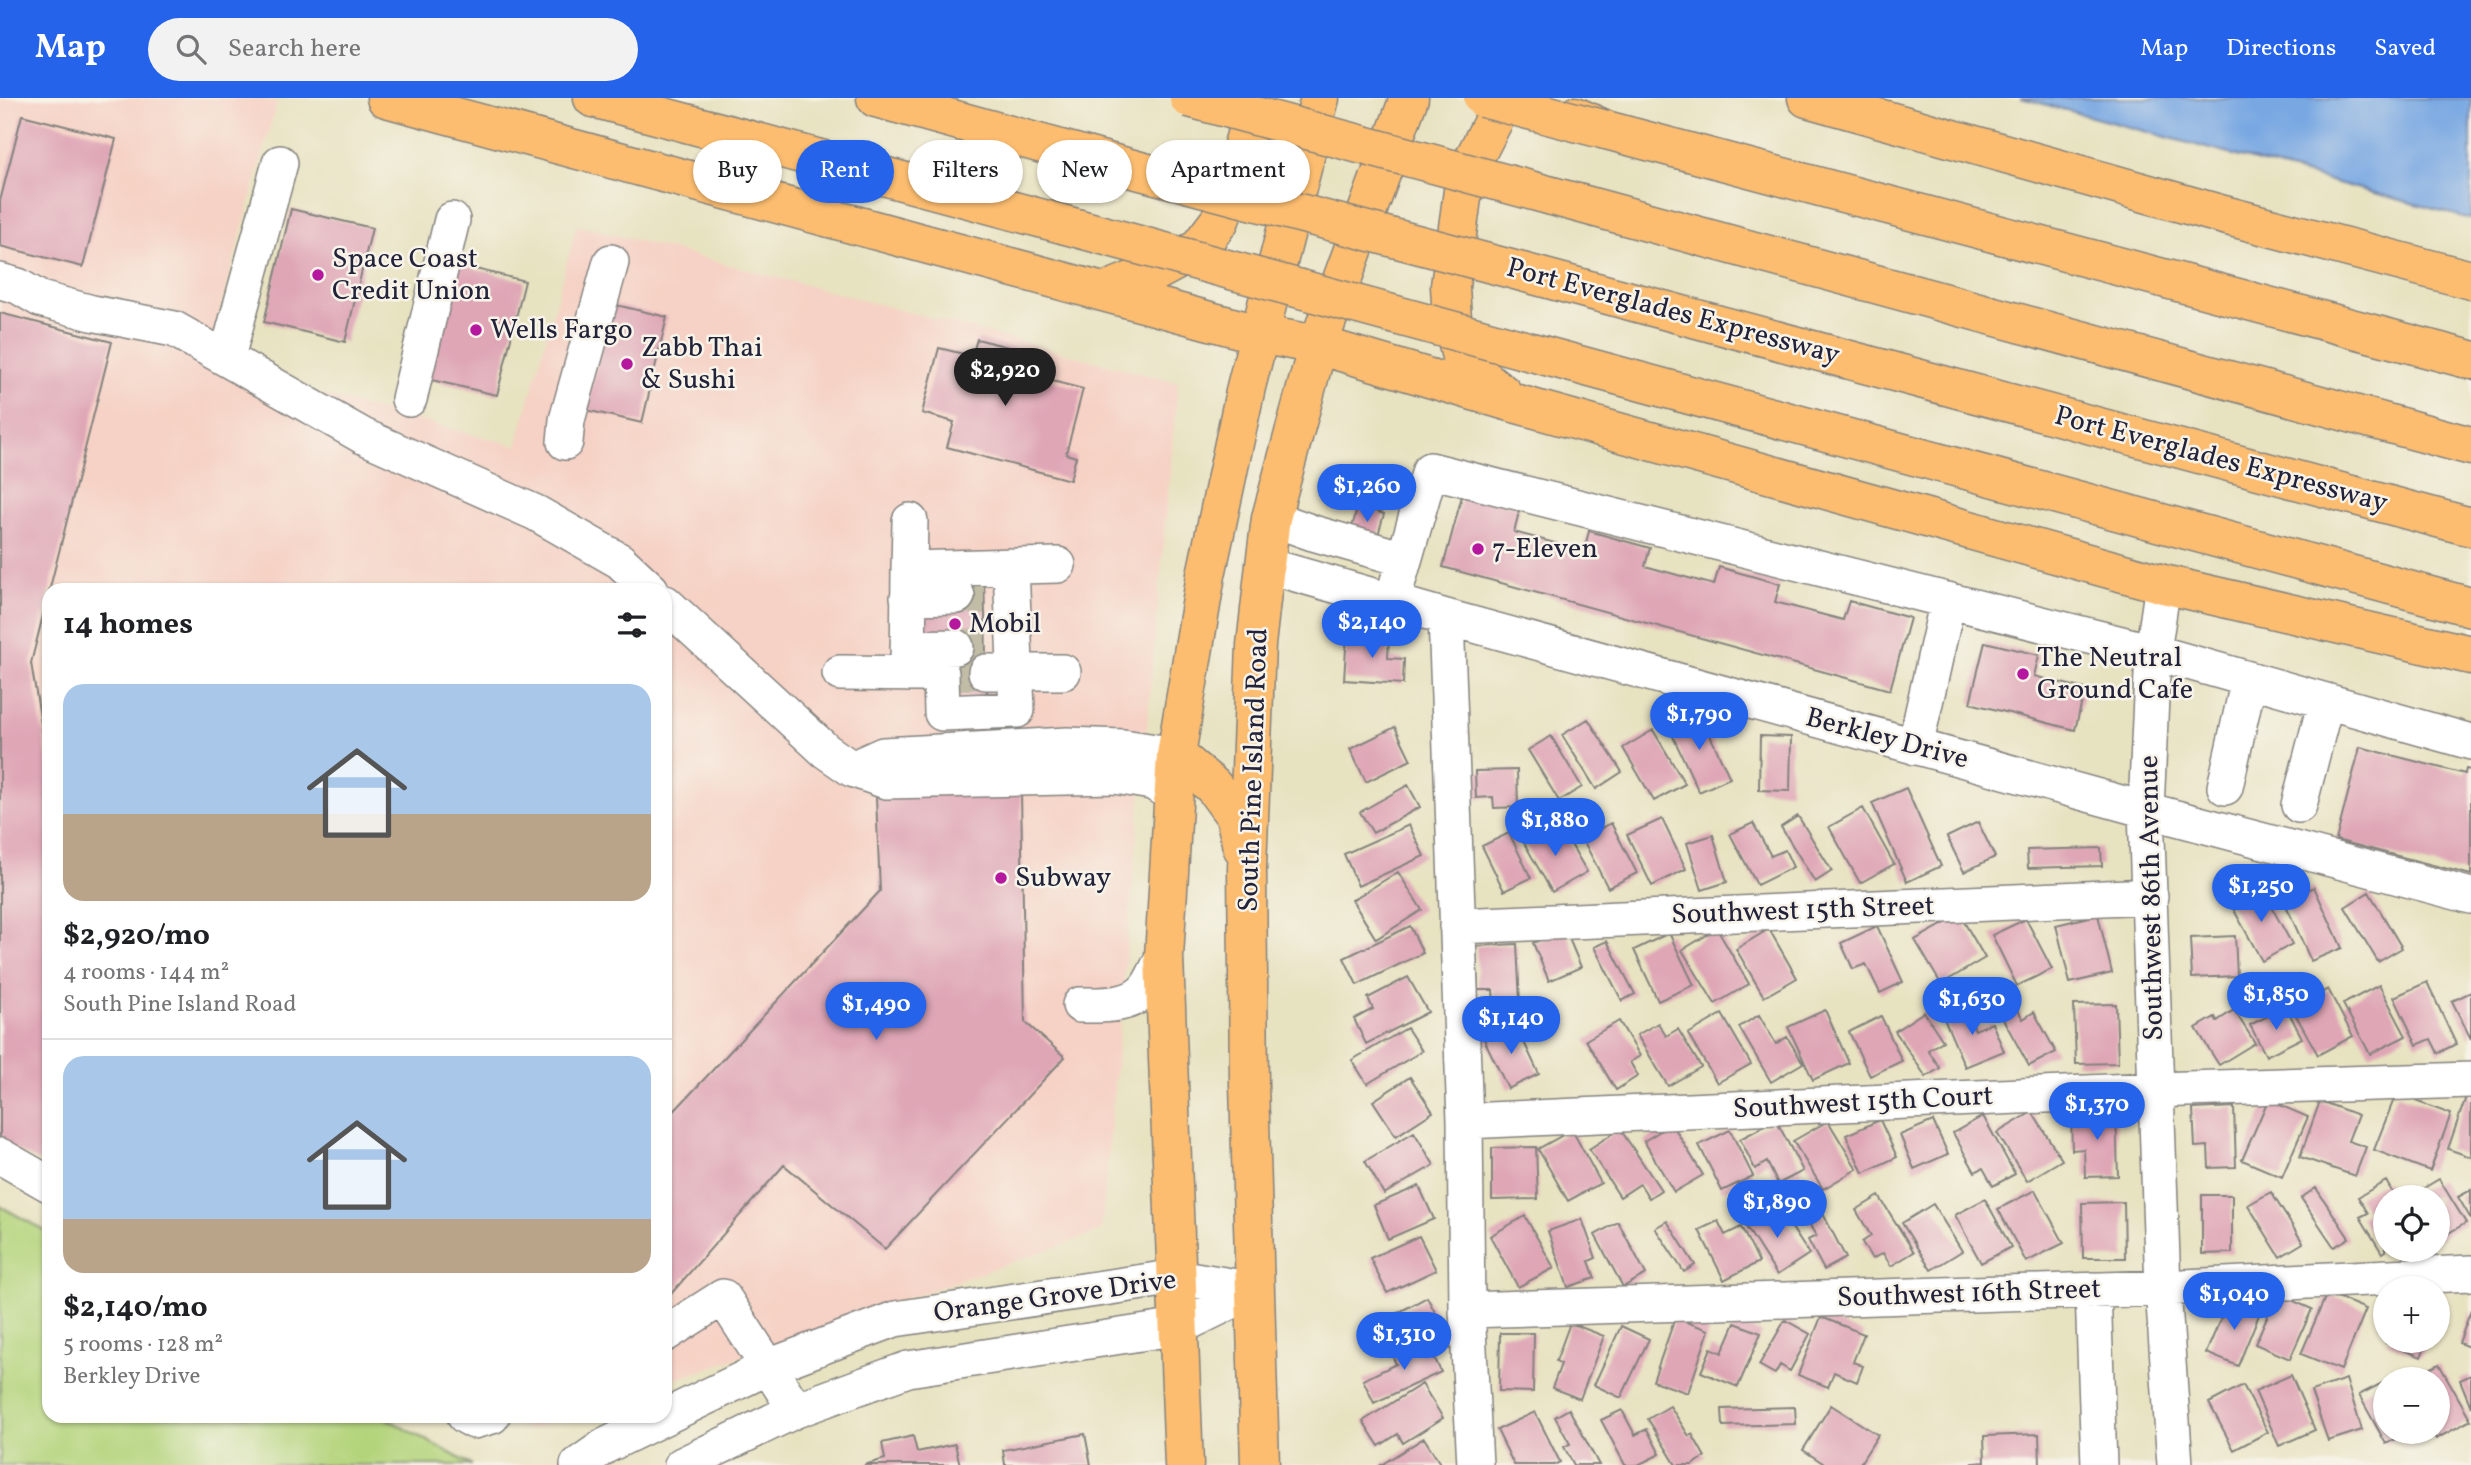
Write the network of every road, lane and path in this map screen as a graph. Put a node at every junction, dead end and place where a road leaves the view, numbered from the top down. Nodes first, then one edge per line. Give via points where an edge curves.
1 (386, 98) edge
2 (593, 98) edge
3 (876, 98) edge
4 (1189, 98) edge
5 (1248, 98) edge
6 (1320, 98) edge
7 (1409, 98) edge
8 (1483, 98) edge
9 (1505, 98) edge
10 (1536, 98) edge
11 (1807, 98) edge
12 (1606, 130) junction
13 (280, 163) dead end
14 (452, 220) dead end
15 (611, 262) dead end
16 (2471, 280) edge
17 (0, 281) edge
18 (1104, 292) junction
19 (40, 299) junction
20 (0, 301) edge
21 (1258, 334) junction
22 (1318, 345) junction
23 (227, 357) junction
24 (2471, 360) edge
25 (409, 400) dead end
26 (1514, 403) junction
27 (565, 442) dead end
28 (2471, 446) edge
29 (1272, 518) junction
30 (910, 521) dead end
31 (2471, 527) edge
32 (1404, 559) junction
33 (1058, 565) dead end
34 (1265, 565) junction
35 (644, 583) edge
36 (909, 583) junction
37 (2163, 584) junction
38 (991, 589) junction
39 (1948, 600) junction
40 (1392, 602) junction
41 (2471, 607) edge
42 (672, 609) edge
43 (1446, 617) junction
44 (2153, 652) junction
45 (2471, 655) edge
46 (963, 661) junction
47 (1063, 672) dead end
48 (840, 673) dead end
49 (2249, 679) junction
50 (2326, 701) junction
51 (2471, 741) edge
52 (1915, 747) junction
53 (1176, 755) junction
54 (852, 769) junction
55 (2225, 787) dead end
56 (1174, 795) junction
57 (2299, 805) dead end
58 (2146, 810) junction
59 (1247, 868) junction
60 (2150, 896) junction
61 (2471, 897) edge
62 (1457, 926) junction
63 (1164, 957) junction
64 (1080, 1004) dead end
65 (2471, 1080) edge
66 (2155, 1090) junction
67 (1465, 1121) junction
68 (0, 1157) edge
69 (42, 1180) edge
70 (2471, 1273) edge
71 (1177, 1277) junction
72 (2163, 1288) junction
73 (1254, 1290) junction
74 (2093, 1290) junction
75 (1467, 1310) junction
76 (1179, 1327) junction
77 (672, 1330) edge
78 (768, 1367) junction
79 (796, 1410) junction
80 (672, 1420) edge
81 (666, 1423) edge
82 (601, 1459) edge
83 (682, 1465) edge
84 (1184, 1465) edge
85 (1260, 1465) edge
86 (1475, 1465) edge
87 (2099, 1465) edge
88 (2175, 1465) edge

1 - 18 main road
2 - 41 main road, bridge
3 - 31 main road, Port Everglades Expressway, bridge
4 - 28 main road, bridge
5 - 18 main road via 1250,122 1220,220 1198,249
6 - 21 main road
7 - 22 main road, South Pine Island Road
8 - 12 main road, bridge
9 - 26 main road via 1465,176 1450,286 1462,361
10 - 12 main road, bridge
11 - 16 main road
12 - 24 main road
13 - 23 street
14 - 25 street
15 - 27 street
17 - 19 street
18 - 21 main road
19 - 20 street via 14,304
19 - 23 street via 174,329
21 - 22 main road
21 - 53 main road via 1206,575
22 - 26 main road
22 - 29 main road, South Pine Island Road
23 - 35 street via 363,436 536,513 620,561
26 - 37 main road
29 - 32 street
29 - 34 main road, South Pine Island Road
30 - 36 street
32 - 39 street via 1430,470
32 - 40 street
33 - 38 street
34 - 40 street, Berkley Drive
34 - 59 main road, South Pine Island Road via 1256,645
36 - 38 street
36 - 38 street
36 - 46 street
37 - 44 street, Southwest 86th Avenue
37 - 45 main road
38 - 46 street
39 - 44 street
39 - 52 street
40 - 43 street, Berkley Drive
42 - 54 street via 826,751
43 - 52 street, Berkley Drive
43 - 62 street
44 - 49 street
44 - 58 street, Southwest 86th Avenue
46 - 47 street
46 - 48 street
49 - 50 street
49 - 55 street
50 - 51 street
50 - 57 street
52 - 58 street, Berkley Drive
53 - 54 street via 1067,745 883,755
53 - 56 main road
53 - 59 main road via 1213,786 1235,816
54 - 56 street via 886,781 1115,776 1152,782
56 - 63 main road
58 - 60 street, Southwest 86th Avenue
58 - 61 street, Berkley Drive
59 - 73 main road, South Pine Island Road
60 - 62 street, Southwest 15th Street
60 - 66 street, Southwest 86th Avenue
62 - 67 street
63 - 64 street via 1146,989 1131,999 1109,1005
63 - 71 main road
65 - 66 street, Southwest 15th Court
66 - 67 street, Southwest 15th Court
66 - 72 street, Southwest 86th Avenue
67 - 75 street
68 - 69 street
70 - 72 street, Southwest 16th Street
71 - 73 street, Orange Grove Drive
71 - 76 main road
71 - 78 street, Orange Grove Drive via 895,1319
72 - 74 street, Southwest 16th Street
72 - 88 street, Southwest 86th Avenue
73 - 76 street, Orange Grove Drive
73 - 85 main road, South Pine Island Road
74 - 75 street, Southwest 16th Street
74 - 87 street
75 - 86 street
76 - 79 street, Orange Grove Drive via 908,1369
76 - 84 main road
77 - 78 street via 723,1297
78 - 79 street
78 - 80 street, Orange Grove Drive
79 - 83 street, Orange Grove Drive
81 - 82 street, Orange Grove Drive

